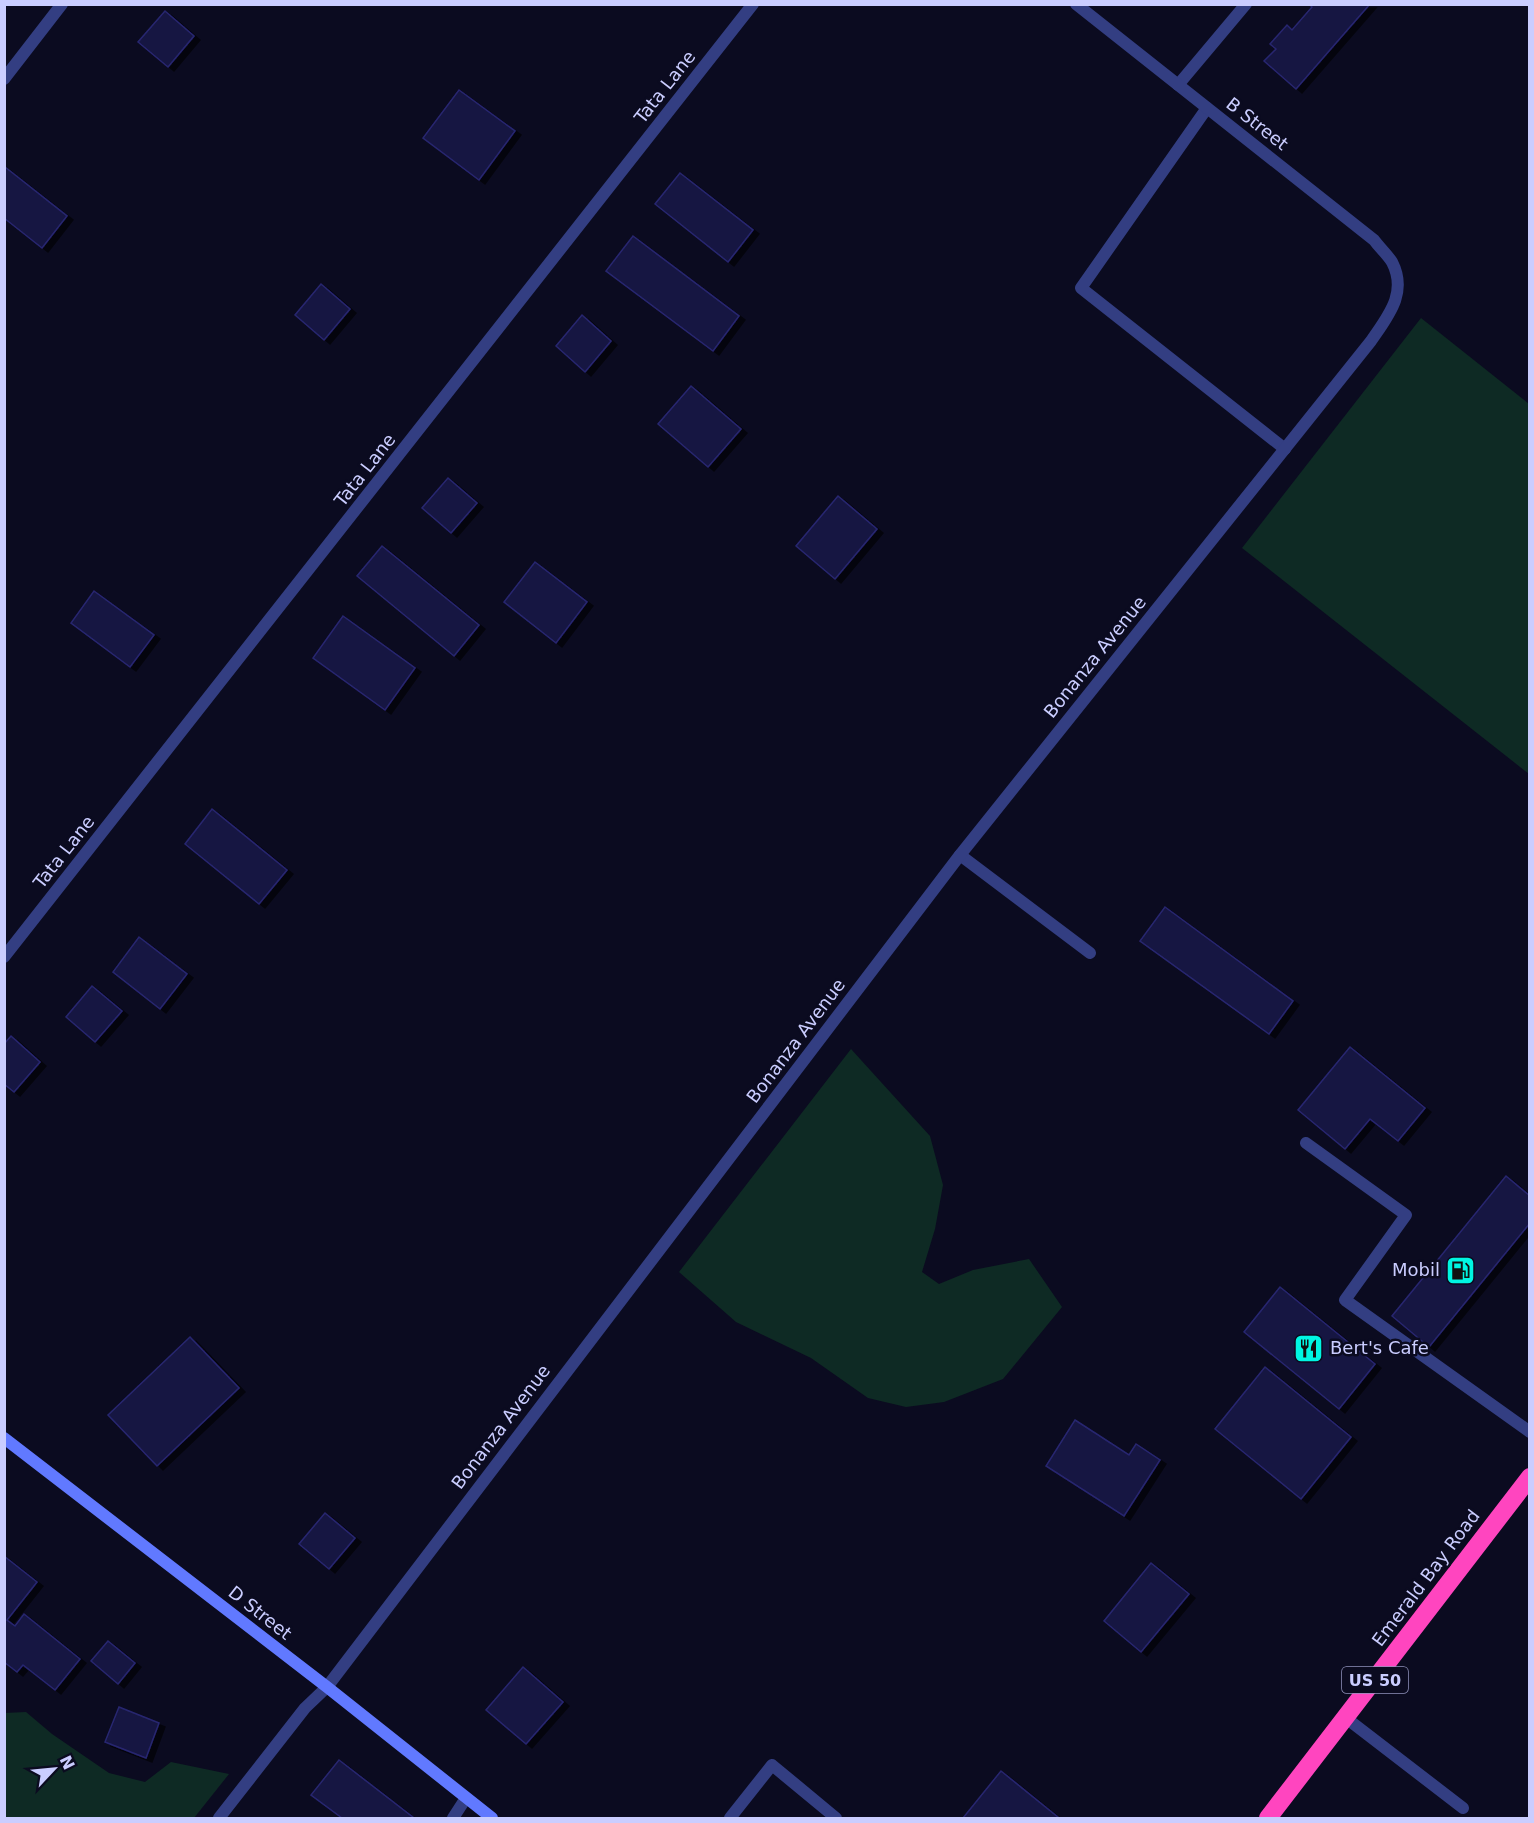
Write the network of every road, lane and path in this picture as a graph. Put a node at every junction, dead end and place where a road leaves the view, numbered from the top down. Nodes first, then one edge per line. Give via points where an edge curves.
1 (62, 4) edge
2 (753, 4) edge
3 (1076, 4) edge
4 (1246, 4) edge
5 (4, 79) edge
6 (1178, 85) junction
7 (1208, 108) junction
8 (1399, 285) joint
9 (1285, 449) junction
10 (960, 855) junction
11 (1090, 953) dead end
12 (4, 957) edge
13 (1306, 1143) dead end
14 (1530, 1432) edge
15 (4, 1438) edge
16 (1530, 1477) edge
17 (327, 1687) junction
18 (1346, 1718) junction
19 (466, 1798) junction
20 (1463, 1808) dead end
21 (219, 1818) edge
22 (453, 1818) edge
23 (492, 1818) edge
24 (730, 1818) edge
25 (836, 1818) edge
26 (1268, 1818) edge

1 - 5 street
2 - 12 street, Tata Lane
3 - 6 street, B Street
4 - 6 street
6 - 7 street, B Street
7 - 8 street, B Street via 1374,240 1391,262
7 - 9 street via 1080,288
8 - 9 street, Bonanza Avenue via 1390,313
9 - 10 street, Bonanza Avenue
10 - 11 street
10 - 17 street, Bonanza Avenue
13 - 14 street via 1406,1215 1345,1300
15 - 17 street, D Street
16 - 18 highway, Emerald Bay Road / US 50
17 - 19 street, D Street
17 - 21 street, Bonanza Avenue via 305,1708
18 - 20 street
18 - 26 highway, Emerald Bay Road / US 50
19 - 22 street
19 - 23 street, D Street
24 - 25 street via 772,1766

